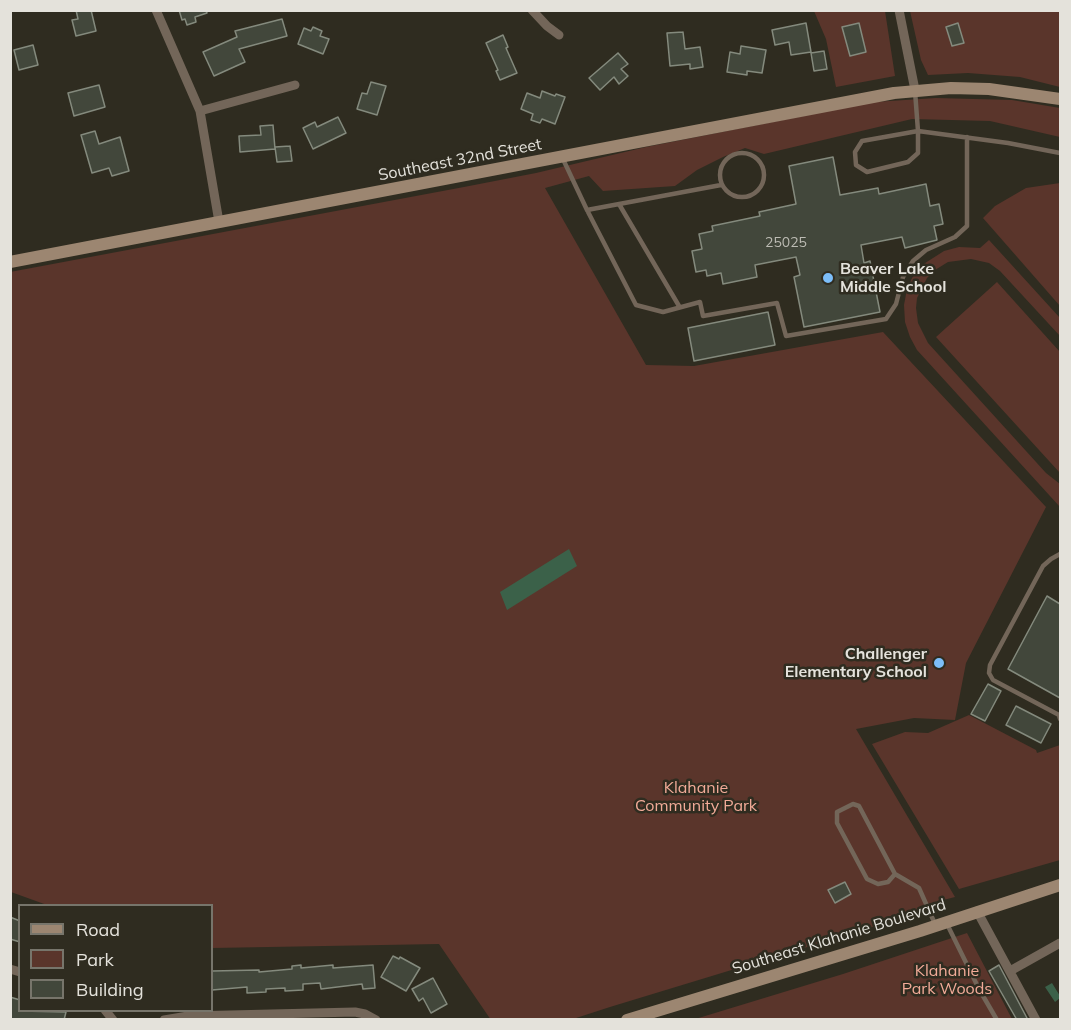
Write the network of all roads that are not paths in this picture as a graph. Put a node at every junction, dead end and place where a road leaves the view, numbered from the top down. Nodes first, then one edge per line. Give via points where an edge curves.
1 (156, 10) edge
2 (532, 10) edge
3 (899, 10) edge
4 (559, 35) dead end
5 (295, 85) dead end
6 (915, 90) junction
7 (1060, 99) edge
8 (200, 111) junction
9 (918, 131) junction
10 (967, 137) junction
11 (1060, 153) edge
12 (562, 157) junction
13 (721, 185) junction
14 (619, 204) junction
15 (587, 210) junction
16 (219, 222) junction
17 (10, 262) edge
18 (679, 306) junction
19 (1060, 554) edge
20 (1060, 719) edge
21 (894, 874) junction
22 (1060, 887) edge
23 (977, 911) junction
24 (941, 924) junction
25 (1060, 943) edge
26 (1010, 972) junction
27 (164, 1020) edge
28 (376, 1020) edge
29 (627, 1020) edge
30 (997, 1020) edge
31 (1036, 1020) edge

1 - 8 street
2 - 4 street
3 - 6 street
5 - 8 street
6 - 7 street, Southeast 32nd Street via 989,89
6 - 9 lane
6 - 12 street, Southeast 32nd Street
8 - 16 street
9 - 9 lane via 862,141 855,152 856,165 867,172 908,162 918,153
9 - 10 lane
10 - 11 lane
10 - 18 lane via 967,226 913,261 886,319 786,336 777,303 703,316 700,302
12 - 15 lane
12 - 16 street, Southeast 32nd Street
13 - 13 lane via 740,198 754,194 763,182 759,161 747,153 732,155 719,171
13 - 14 lane
14 - 15 lane
14 - 18 lane
15 - 18 lane via 636,305 663,312
16 - 17 street, Southeast 32nd Street
19 - 20 lane via 1044,566 989,673 993,680
21 - 21 lane via 859,806 853,804 837,812 837,823 867,879 878,884 888,882
21 - 24 lane via 920,888
22 - 23 street, Southeast Klahanie Boulevard
23 - 24 street, Southeast Klahanie Boulevard
23 - 26 street
24 - 29 street, Southeast Klahanie Boulevard
24 - 30 lane
25 - 26 street
26 - 31 street
27 - 28 street via 355,1012

